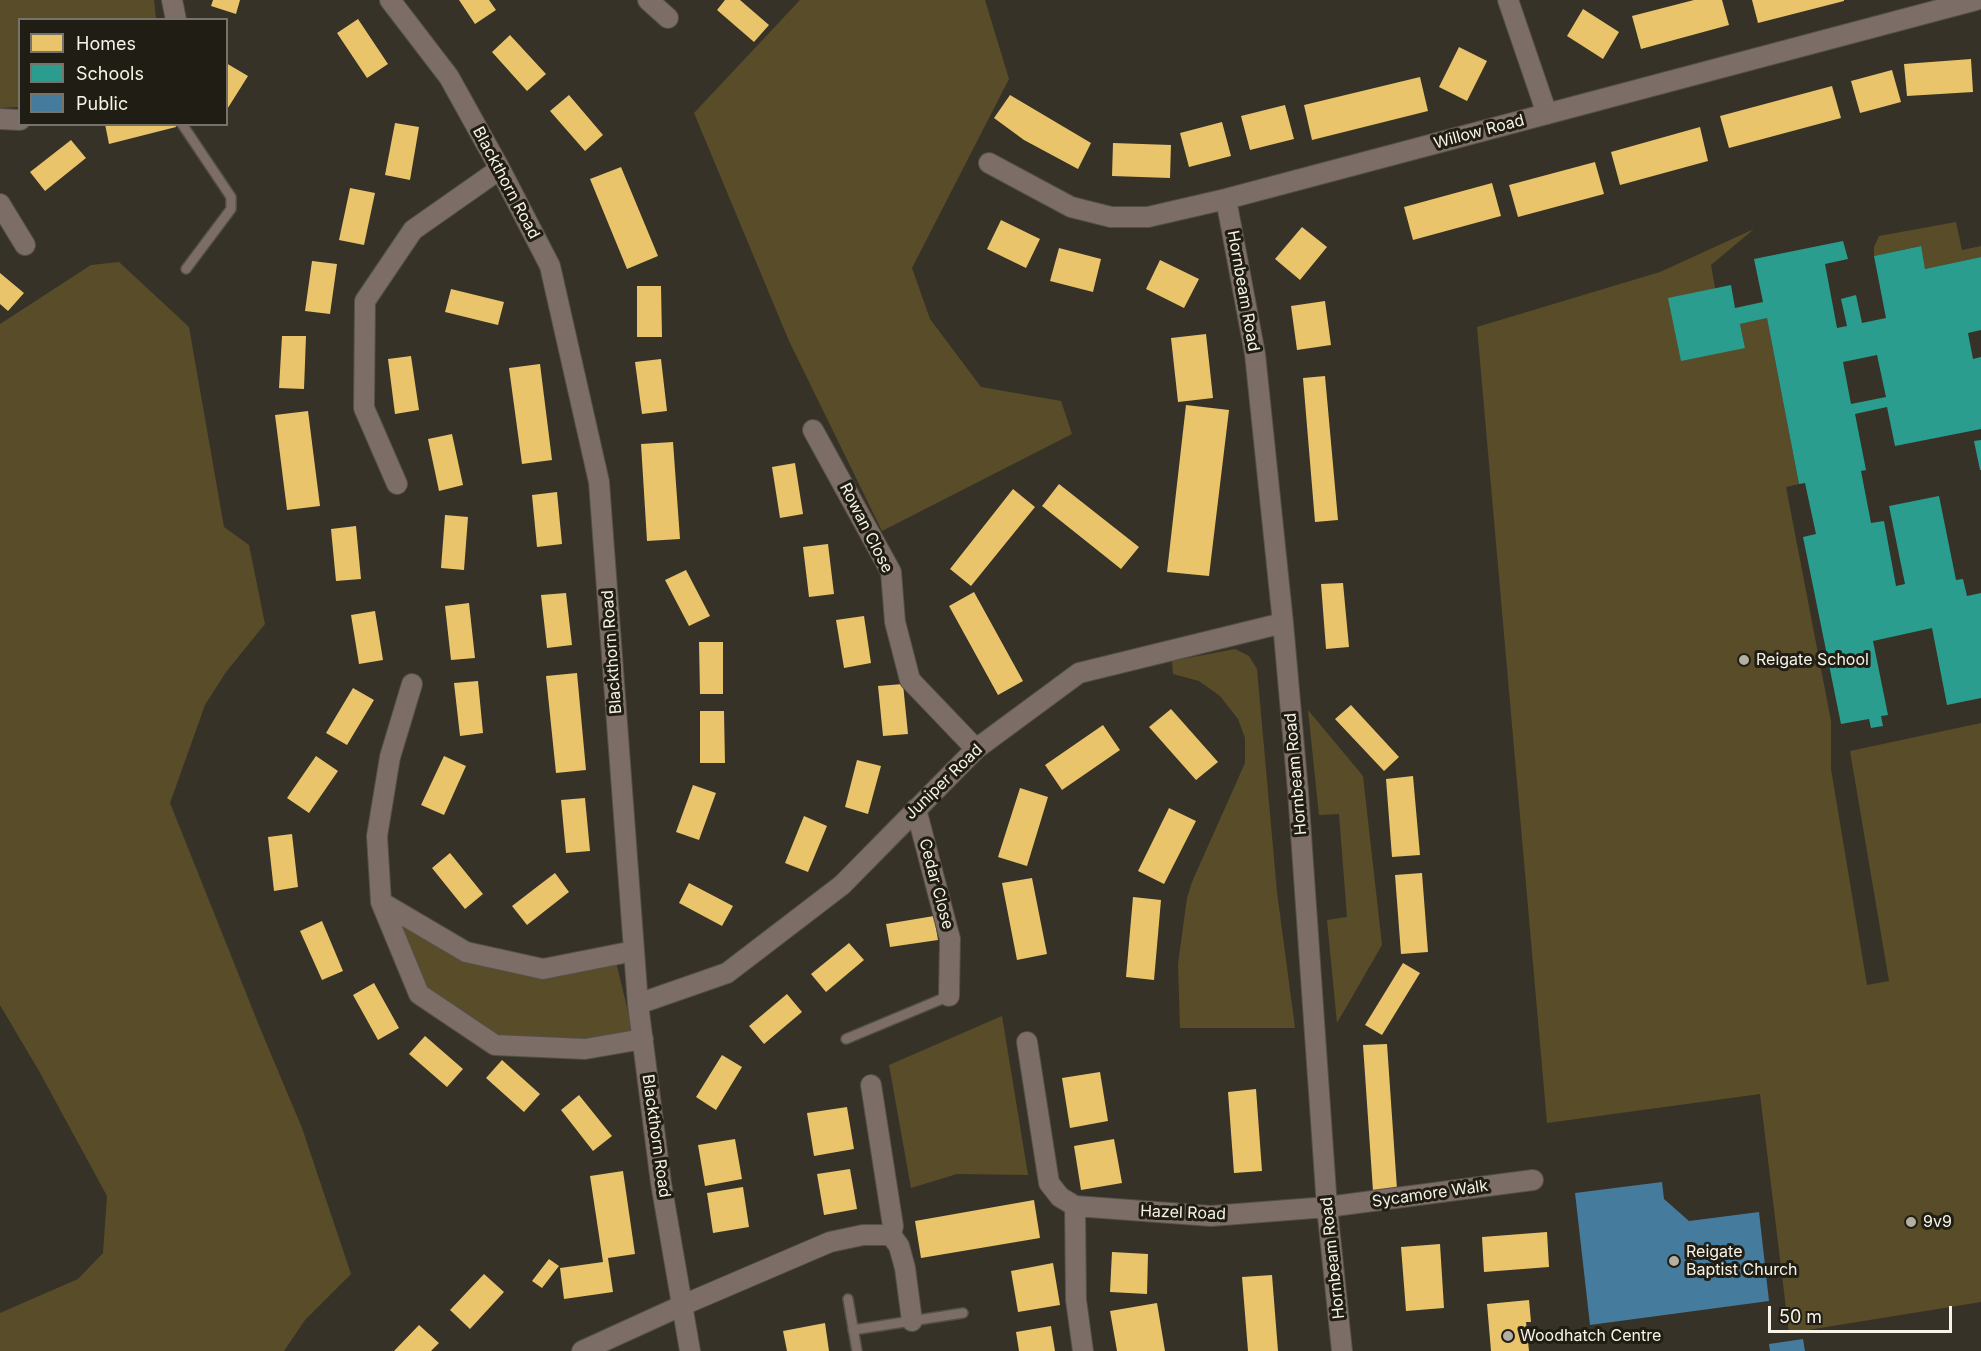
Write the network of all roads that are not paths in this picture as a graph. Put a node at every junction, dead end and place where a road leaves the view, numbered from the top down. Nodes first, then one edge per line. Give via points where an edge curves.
1 (172, 0) edge
2 (390, 0) edge
3 (648, 0) edge
4 (1508, 0) edge
5 (1976, 0) edge
6 (176, 18) edge
7 (668, 18) dead end
8 (1546, 114) junction
9 (0, 118) edge
10 (18, 120) edge
11 (184, 126) edge
12 (989, 163) dead end
13 (500, 169) junction
14 (1226, 199) junction
15 (0, 204) edge
16 (26, 245) dead end
17 (186, 270) dead end
18 (813, 430) dead end
19 (397, 483) dead end
20 (1283, 623) junction
21 (412, 684) dead end
22 (976, 749) junction
23 (916, 809) junction
24 (381, 902) junction
25 (634, 951) junction
26 (949, 996) joint
27 (638, 1004) junction
28 (643, 1039) junction
29 (846, 1039) dead end
30 (1027, 1042) dead end
31 (871, 1085) dead end
32 (1533, 1180) dead end
33 (1075, 1206) junction
34 (1327, 1207) junction
35 (891, 1235) junction
36 (848, 1299) dead end
37 (684, 1305) junction
38 (963, 1312) dead end
39 (912, 1321) junction
40 (853, 1330) junction
41 (582, 1351) edge
42 (690, 1351) edge
43 (857, 1351) edge
44 (1083, 1351) edge
45 (1342, 1351) edge

1 - 6 street
2 - 13 street, Blackthorn Road via 448,77
3 - 7 street
4 - 8 street
5 - 8 street, Willow Road
8 - 14 street, Willow Road
9 - 10 street
11 - 17 lane via 231,197 231,209
12 - 14 street, Willow Road via 1071,207 1111,217 1148,217
13 - 19 street via 413,230 365,301 364,408
13 - 25 street, Blackthorn Road via 549,266 599,482
14 - 20 street, Hornbeam Road via 1255,354
15 - 16 street
18 - 22 street, Rowan Close via 891,572 895,622 910,680
20 - 22 street, Juniper Road via 1079,673
20 - 34 street, Hornbeam Road
21 - 24 street via 390,757 377,836
22 - 23 street, Juniper Road
23 - 26 street, Cedar Close via 950,939
23 - 27 street, Juniper Road via 842,885 727,973
24 - 25 street via 466,952 543,969
24 - 28 street via 419,994 495,1045 585,1049
25 - 27 street, Blackthorn Road
26 - 29 lane
27 - 28 street, Blackthorn Road
28 - 37 street, Blackthorn Road via 661,1183
30 - 33 street via 1049,1183 1060,1197
31 - 35 street via 893,1226
32 - 34 street, Sycamore Walk
33 - 34 street, Hazel Road via 1211,1216
33 - 44 street via 1076,1300
34 - 45 street, Hornbeam Road
35 - 37 street via 862,1234 830,1242
35 - 39 street via 899,1246 905,1268
36 - 40 lane
37 - 41 street
37 - 42 street, Blackthorn Road
38 - 39 lane
39 - 40 lane
40 - 43 lane

